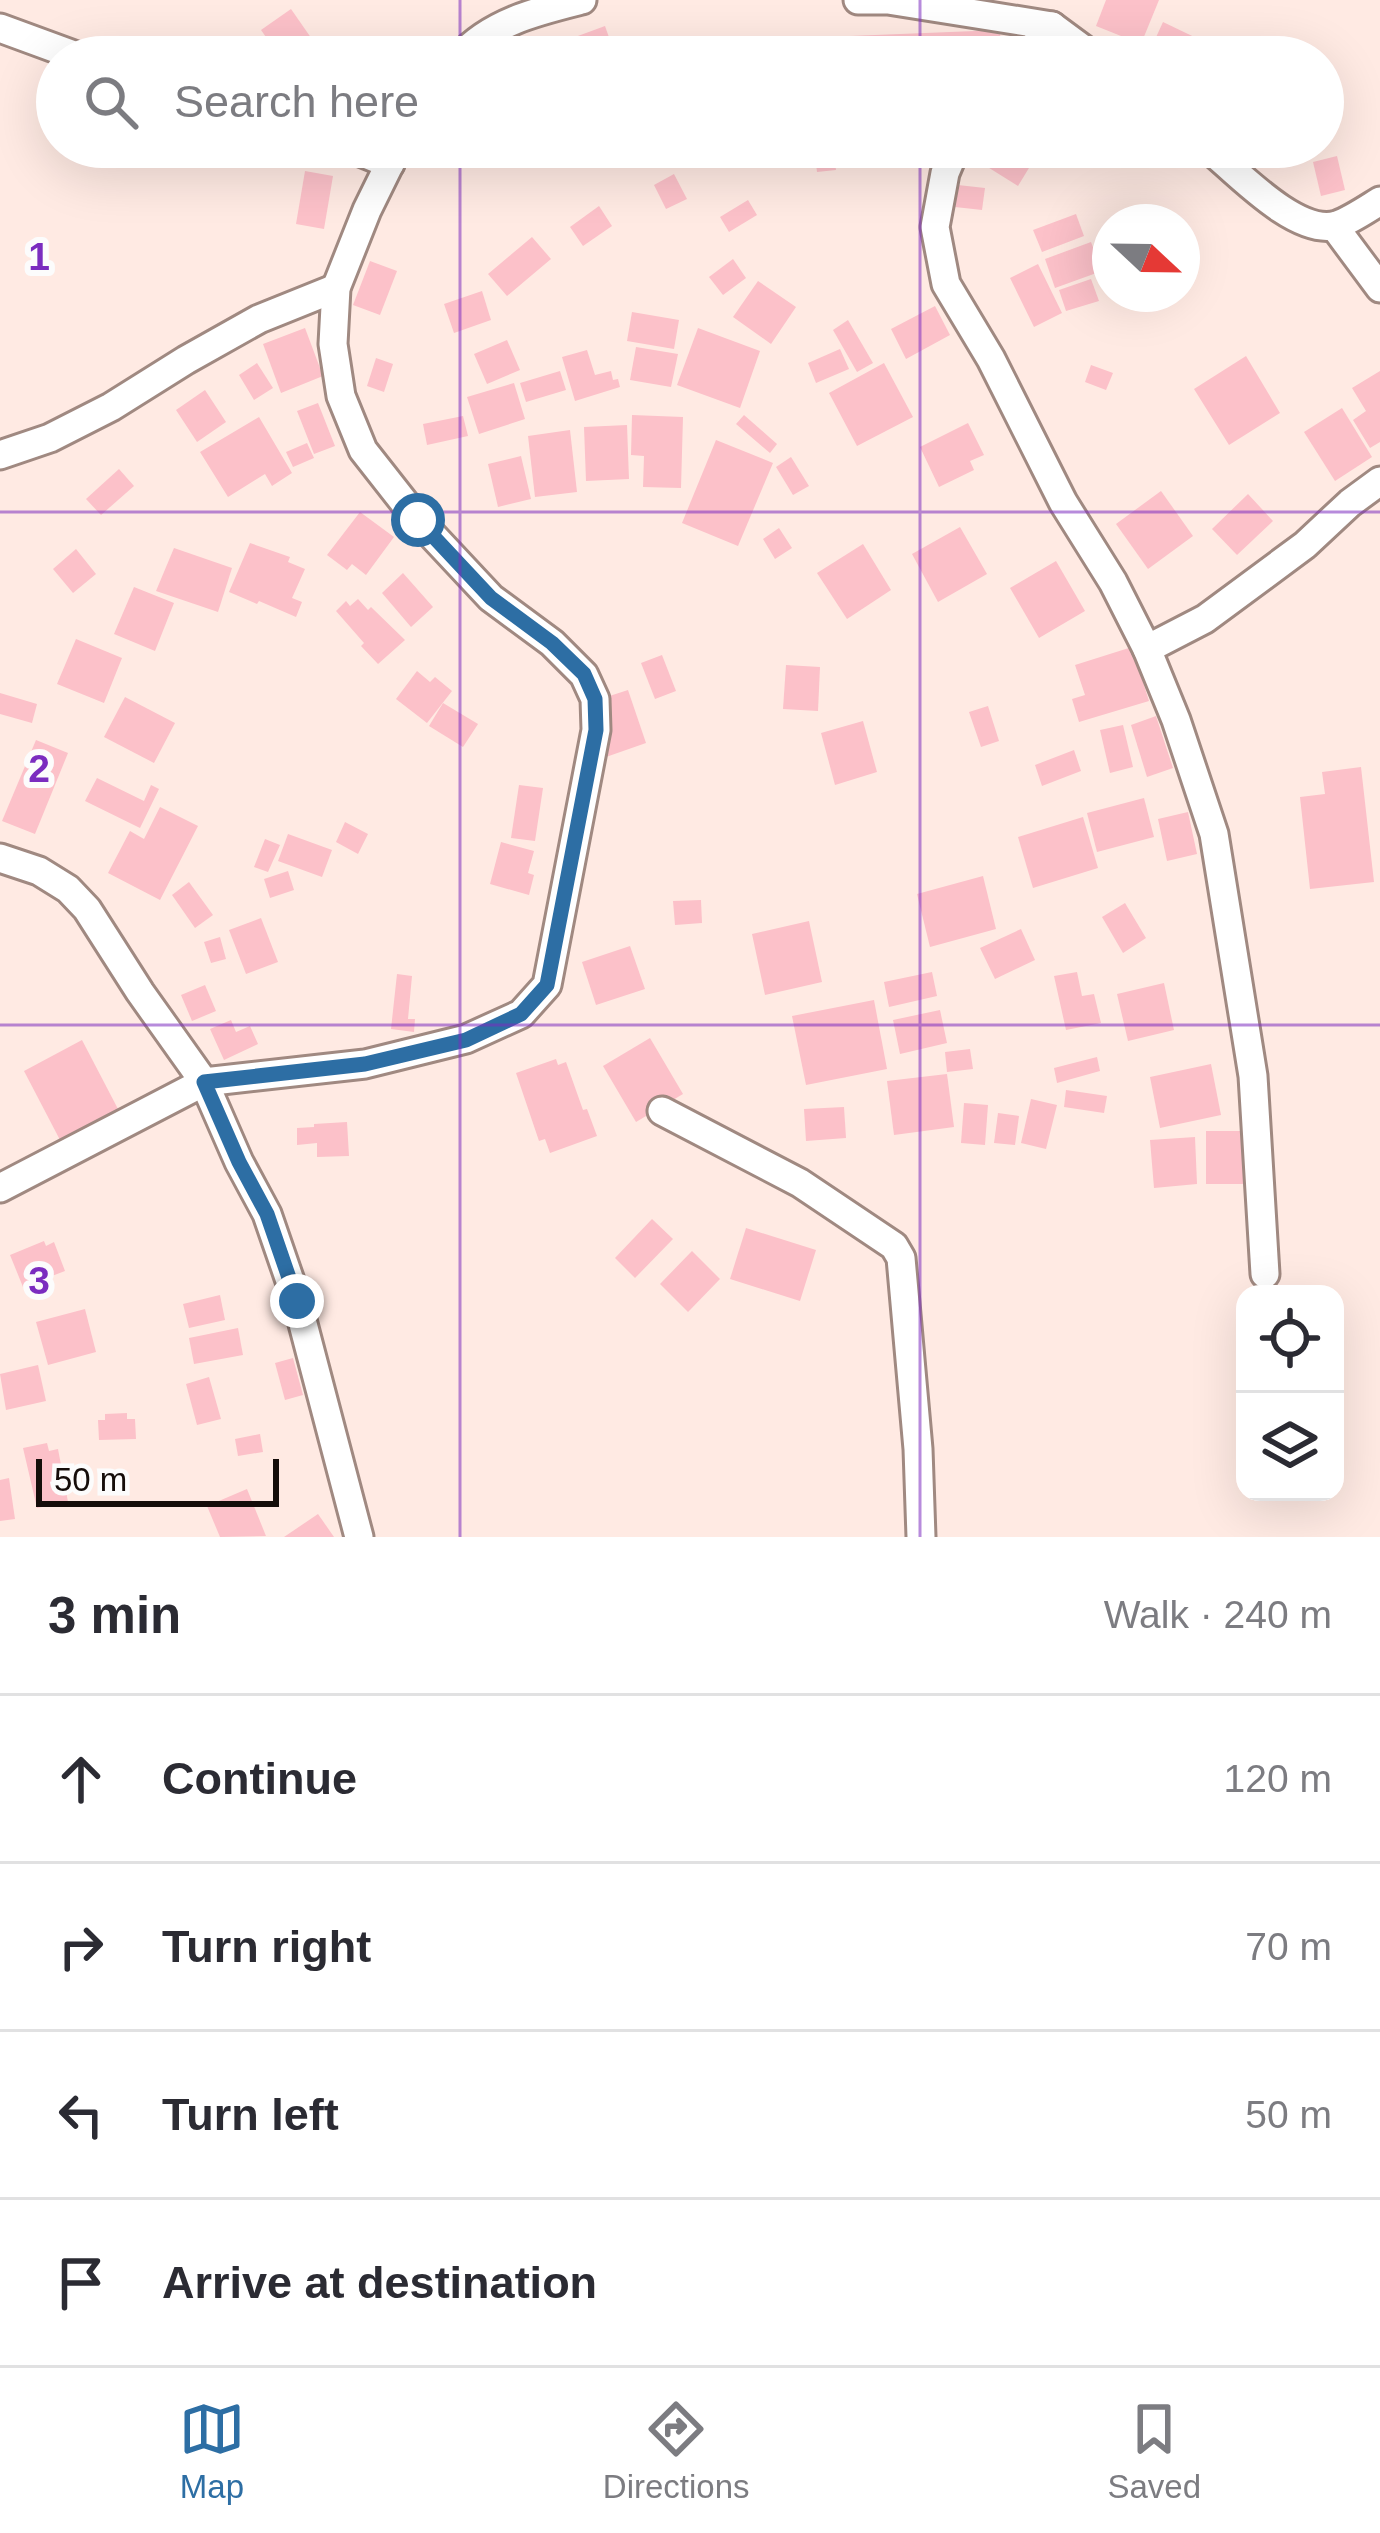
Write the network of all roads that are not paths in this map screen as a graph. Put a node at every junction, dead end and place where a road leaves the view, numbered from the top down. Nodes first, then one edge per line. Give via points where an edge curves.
1 (582, 0) edge
2 (858, 0) edge
3 (1052, 26) junction
4 (0, 28) edge
5 (486, 36) edge
6 (1043, 36) edge
7 (1066, 36) edge
8 (36, 41) edge
9 (388, 168) edge
10 (948, 168) edge
11 (1232, 168) edge
12 (1380, 201) edge
13 (1334, 226) junction
14 (336, 288) junction
15 (1380, 288) edge
16 (0, 455) edge
17 (1380, 481) edge
18 (1147, 649) junction
19 (0, 858) edge
20 (204, 1082) junction
21 (662, 1111) dead end
22 (0, 1188) edge
23 (1265, 1274) dead end
24 (359, 1537) edge
25 (921, 1537) edge

1 - 5 street
2 - 3 street
3 - 6 street
3 - 7 street
4 - 8 street
9 - 14 street
10 - 18 street via 934,227 946,284
11 - 13 street via 1306,224
12 - 13 street
13 - 15 street
14 - 16 street via 260,319 50,439
14 - 20 street via 341,397 363,450 491,598 584,674 596,730 547,985 521,1014 466,1040 365,1064
17 - 18 street via 1205,619
18 - 23 street via 1214,834 1253,1076
19 - 20 street via 39,871 87,909
20 - 22 street
20 - 24 street via 267,1214 297,1301
21 - 25 street via 800,1183 902,1258

